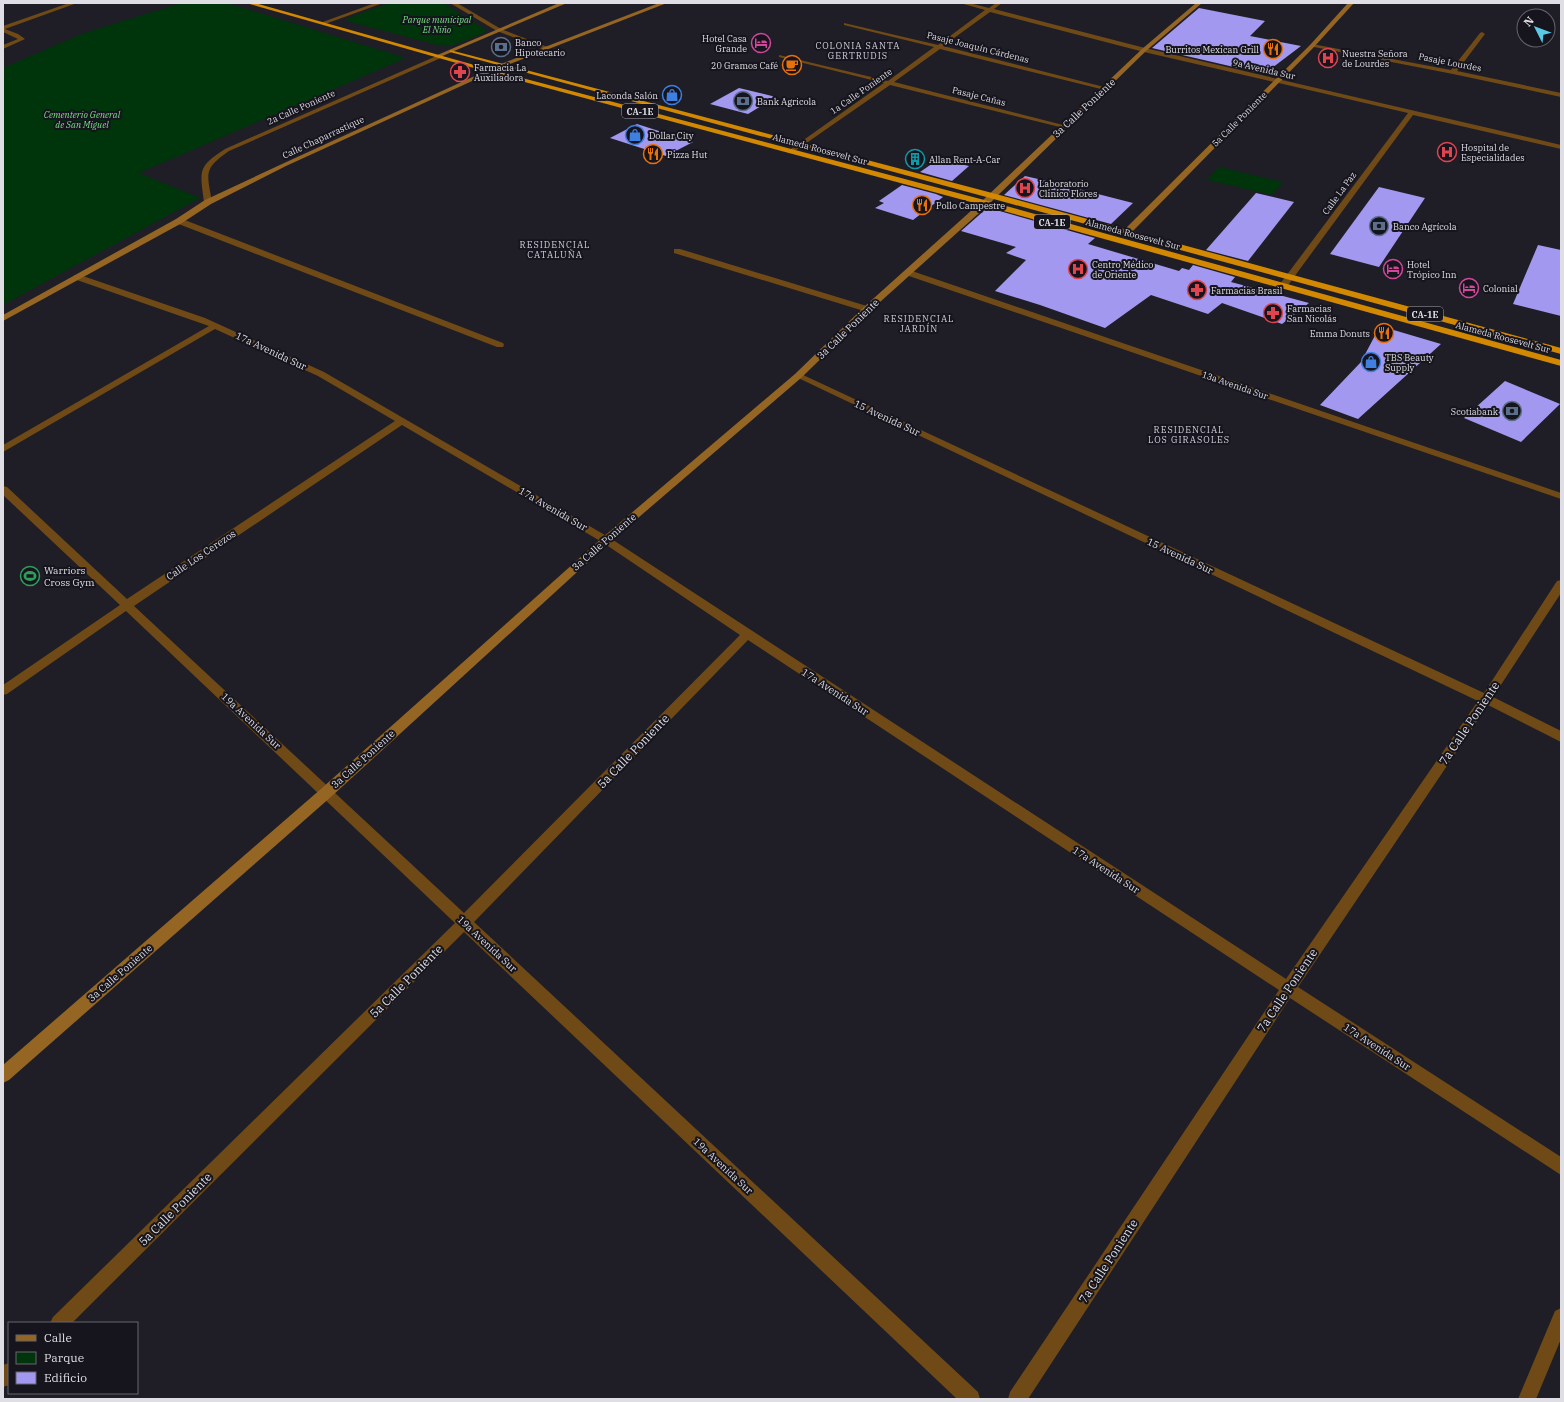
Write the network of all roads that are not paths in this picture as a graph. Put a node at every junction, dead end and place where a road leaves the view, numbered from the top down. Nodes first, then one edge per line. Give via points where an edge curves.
1 (74, 3) edge
2 (249, 3) edge
3 (269, 3) edge
4 (380, 3) edge
5 (453, 3) edge
6 (564, 3) edge
7 (664, 3) edge
8 (963, 3) edge
9 (999, 3) edge
10 (1199, 3) edge
11 (1351, 3) edge
12 (990, 9) junction
13 (332, 20) junction
14 (323, 23) junction
15 (846, 24) dead end
16 (3, 29) edge
17 (499, 30) junction
18 (376, 32) dead end
19 (1482, 34) dead end
20 (1312, 46) junction
21 (436, 47) dead end
22 (939, 47) junction
23 (3, 48) edge
24 (547, 48) junction
25 (1144, 50) junction
26 (451, 51) junction
27 (440, 56) junction
28 (781, 56) dead end
29 (503, 65) junction
30 (490, 71) junction
31 (1453, 72) junction
32 (1276, 81) junction
33 (889, 83) junction
34 (1105, 88) junction
35 (1561, 95) edge
36 (1411, 113) junction
37 (1064, 126) junction
38 (799, 145) junction
39 (1561, 147) edge
40 (790, 152) junction
41 (989, 200) junction
42 (208, 202) junction
43 (179, 221) junction
44 (1126, 233) junction
45 (677, 251) dead end
46 (909, 273) junction
47 (77, 277) junction
48 (1289, 277) junction
49 (1283, 286) junction
50 (867, 309) junction
51 (3, 318) edge
52 (215, 326) junction
53 (500, 345) dead end
54 (1561, 351) edge
55 (1561, 363) edge
56 (798, 376) junction
57 (401, 421) junction
58 (3, 449) edge
59 (3, 489) edge
60 (1561, 496) edge
61 (606, 540) junction
62 (1561, 584) edge
63 (127, 605) junction
64 (747, 634) junction
65 (3, 691) edge
66 (1486, 699) junction
67 (1561, 737) edge
68 (327, 792) junction
69 (464, 924) junction
70 (1288, 989) junction
71 (3, 1076) edge
72 (1561, 1167) edge
73 (1561, 1317) edge
74 (60, 1322) edge
75 (971, 1399) edge
76 (1017, 1399) edge
77 (1527, 1399) edge

1 - 16 street
2 - 14 highway, CA-1E
3 - 13 highway
4 - 13 street
5 - 17 street
6 - 17 street, 2a Calle Poniente
7 - 24 street, Calle Chaparrastique
8 - 12 street, 9a Avenida Sur
9 - 12 street, 1a Calle Poniente
10 - 25 street, 3a Calle Poniente
11 - 20 street, 5a Calle Poniente
12 - 22 street, 1a Calle Poniente
12 - 25 street, 9a Avenida Sur
13 - 14 street
13 - 18 highway
14 - 27 highway, CA-1E
15 - 22 street, Pasaje Joaquín Cárdenas
16 - 23 street via 22,39
17 - 24 street
17 - 26 street, 2a Calle Poniente
19 - 31 street
20 - 31 street, Pasaje Lourdes
20 - 32 street, 5a Calle Poniente
21 - 26 highway, CA-1E
22 - 33 street, 1a Calle Poniente
22 - 34 street, Pasaje Joaquín Cárdenas
24 - 29 street, Calle Chaparrastique
25 - 32 street, 9a Avenida Sur
25 - 34 street, 3a Calle Poniente
26 - 27 street, 2a Calle Poniente
26 - 29 highway, CA-1E
27 - 30 highway, CA-1E
27 - 42 street, 2a Calle Poniente via 227,150 210,161 204,172
28 - 33 street, Pasaje Cañas
29 - 30 street, Calle Chaparrastique
29 - 38 highway, Alameda Roosevelt Sur / CA-1E
30 - 40 highway, Alameda Roosevelt Sur / CA-1E
30 - 42 street, Calle Chaparrastique
31 - 35 street, Pasaje Lourdes
32 - 36 street, 9a Avenida Sur
32 - 44 street, 5a Calle Poniente
33 - 37 street, Pasaje Cañas
33 - 38 street, 1a Calle Poniente
34 - 37 street, 3a Calle Poniente
36 - 39 street, 9a Avenida Sur
36 - 48 street, Calle La Paz
37 - 41 street, 3a Calle Poniente
38 - 40 street, 1a Calle Poniente
38 - 41 highway, Alameda Roosevelt Sur / CA-1E
40 - 41 highway, Alameda Roosevelt Sur / CA-1E
41 - 44 highway, Alameda Roosevelt Sur / CA-1E
41 - 46 street, 3a Calle Poniente
41 - 49 highway, Alameda Roosevelt Sur / CA-1E
42 - 43 street, Calle Chaparrastique
43 - 47 street, Calle Chaparrastique
43 - 53 street
44 - 48 highway, Alameda Roosevelt Sur / CA-1E
45 - 50 street
46 - 50 street, 3a Calle Poniente
46 - 60 street, 13a Avenida Sur
47 - 51 street, Calle Chaparrastique
47 - 52 street, 17a Avenida Sur
48 - 49 street, Calle La Paz
48 - 54 highway, Alameda Roosevelt Sur / CA-1E
49 - 55 highway, Alameda Roosevelt Sur / CA-1E
50 - 56 street, 3a Calle Poniente
52 - 57 street, 17a Avenida Sur via 321,374
52 - 58 street
56 - 61 street, 3a Calle Poniente
56 - 66 street, 15 Avenida Sur
57 - 61 street, 17a Avenida Sur
57 - 63 street, Calle Los Cerezos
59 - 63 street, 19a Avenida Sur
61 - 64 street, 17a Avenida Sur
61 - 68 street, 3a Calle Poniente
62 - 66 street, 7a Calle Poniente
63 - 65 street, Calle Los Cerezos
63 - 68 street, 19a Avenida Sur
64 - 69 street, 5a Calle Poniente
64 - 70 street, 17a Avenida Sur
66 - 67 street, 15 Avenida Sur
66 - 70 street, 7a Calle Poniente
68 - 69 street, 19a Avenida Sur
68 - 71 street, 3a Calle Poniente
69 - 74 street, 5a Calle Poniente
69 - 75 street, 19a Avenida Sur
70 - 72 street, 17a Avenida Sur
70 - 76 street, 7a Calle Poniente
73 - 77 street

